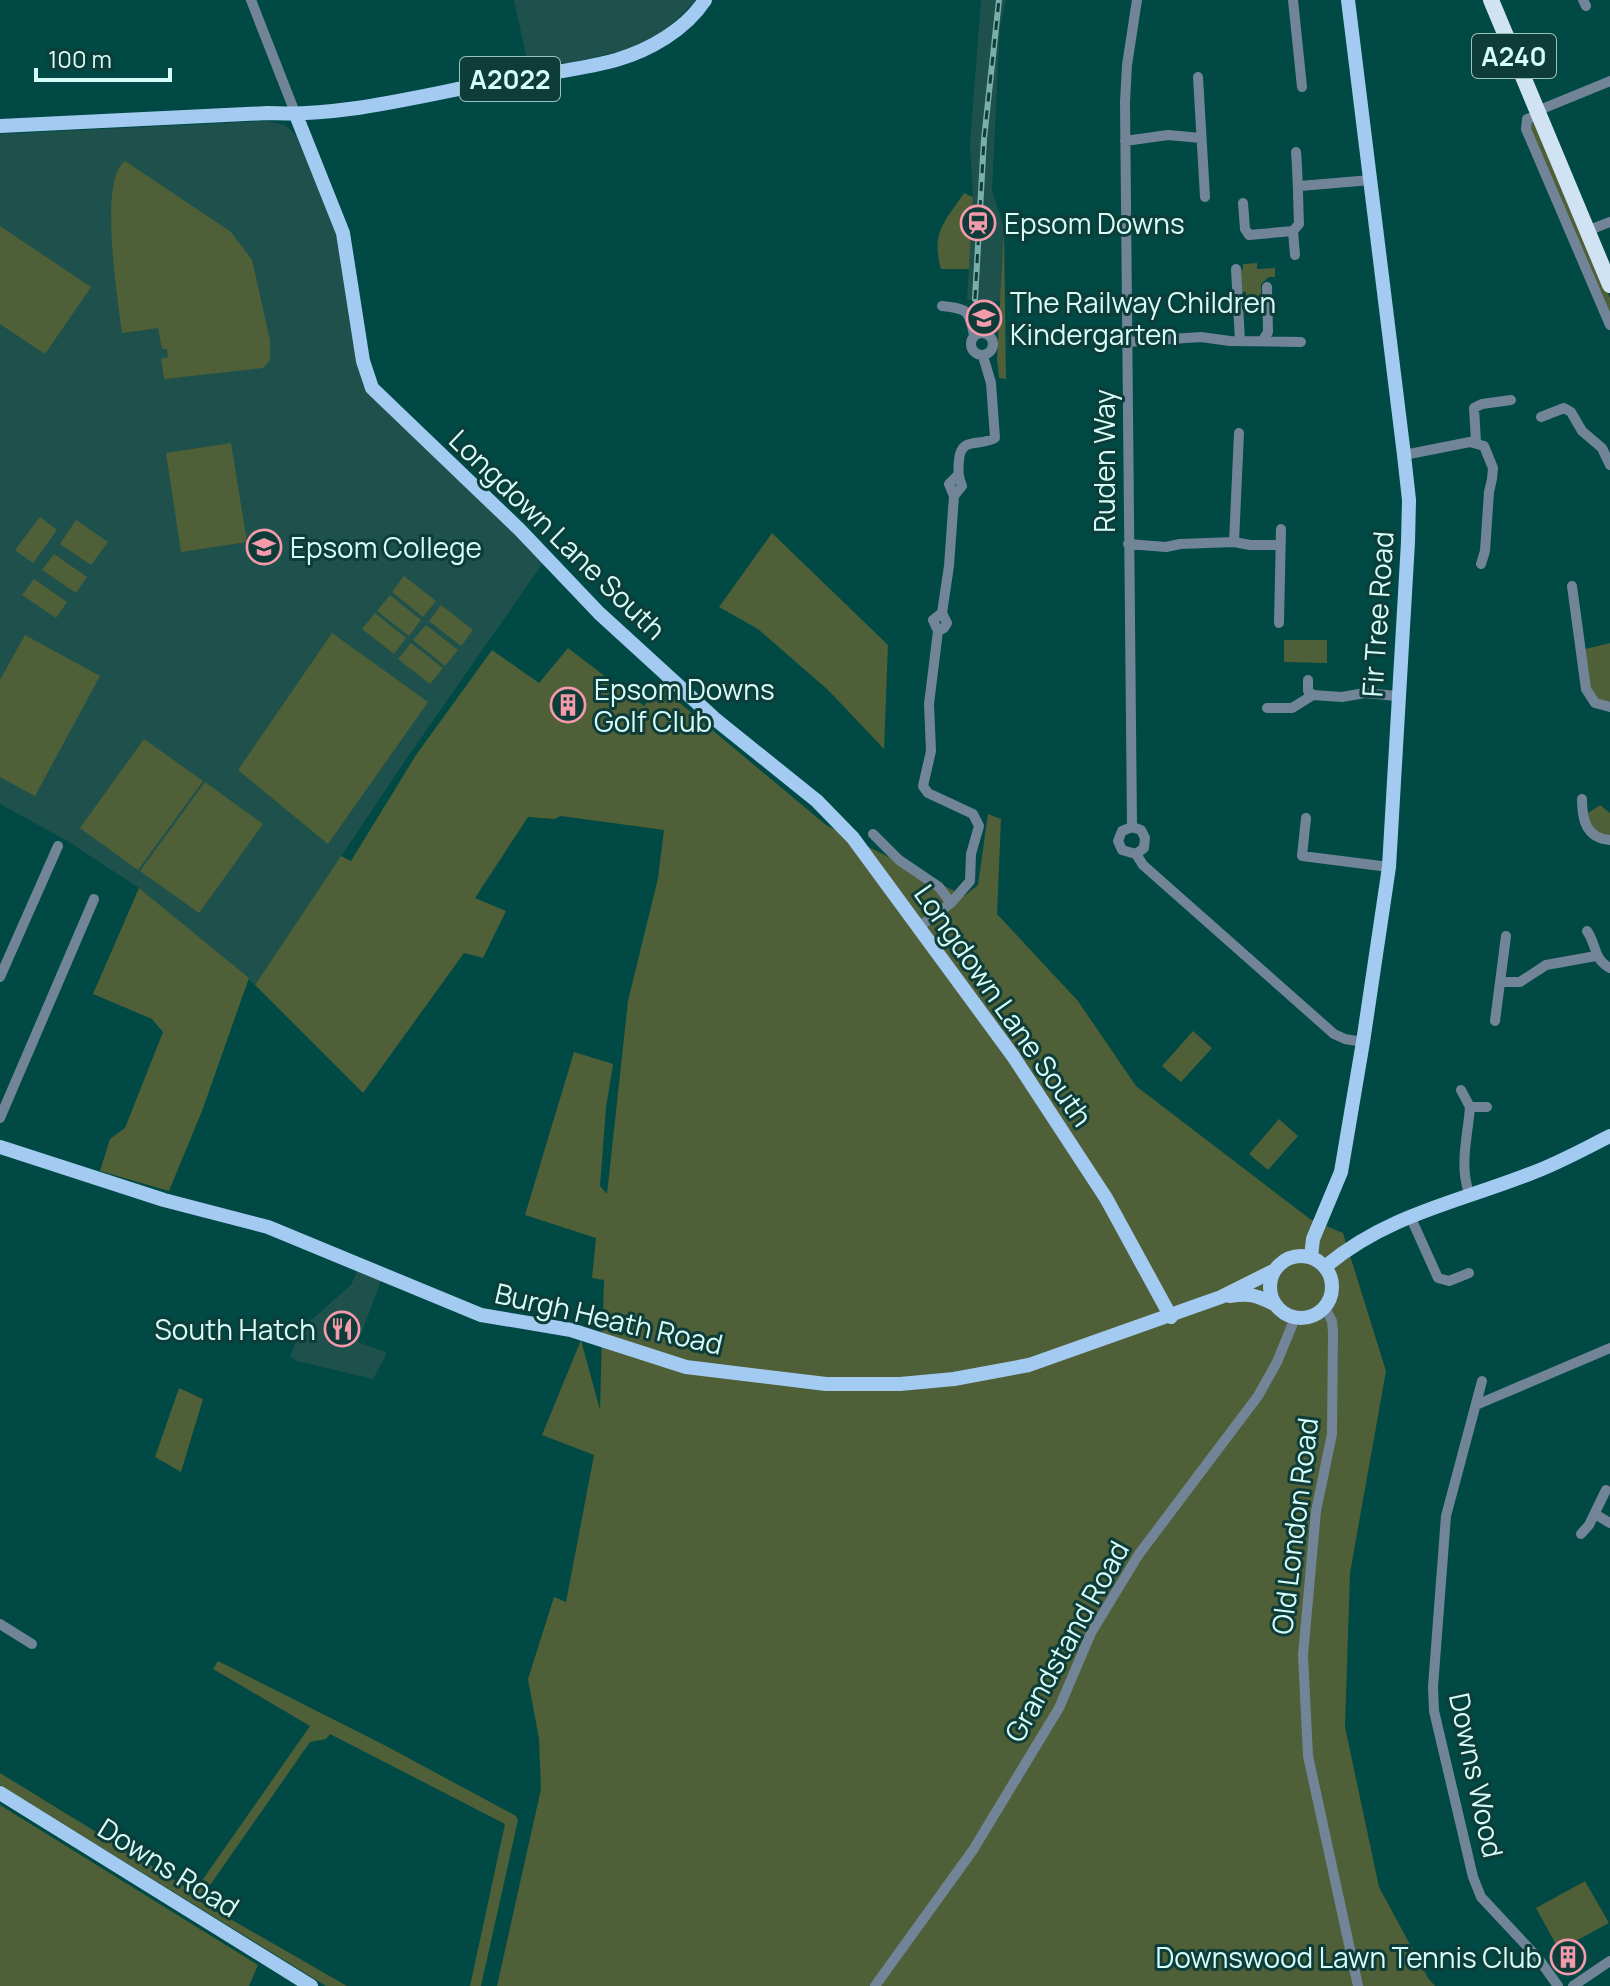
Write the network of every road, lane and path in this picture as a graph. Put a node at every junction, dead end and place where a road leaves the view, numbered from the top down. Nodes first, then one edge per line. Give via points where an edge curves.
1 (251, 0) edge
2 (705, 0) edge
3 (1137, 0) edge
4 (1293, 0) edge
5 (1348, 0) edge
6 (1491, 0) edge
7 (1198, 77) dead end
8 (1610, 81) edge
9 (1302, 87) dead end
10 (1538, 113) junction
11 (296, 115) junction
12 (0, 126) edge
13 (1201, 138) junction
14 (1125, 141) junction
15 (1296, 152) dead end
16 (1371, 180) junction
17 (1300, 186) junction
18 (1205, 197) dead end
19 (1243, 203) dead end
20 (1610, 222) edge
21 (1293, 231) junction
22 (1587, 231) junction
23 (1295, 255) dead end
24 (1236, 269) dead end
25 (1610, 285) edge
26 (1267, 287) dead end
27 (942, 306) dead end
28 (1610, 325) edge
29 (974, 335) junction
30 (1263, 340) junction
31 (1240, 341) junction
32 (1127, 342) junction
33 (1301, 342) dead end
34 (983, 356) junction
35 (1511, 400) dead end
36 (1541, 417) dead end
37 (1239, 433) dead end
38 (1476, 442) junction
39 (1404, 455) junction
40 (1610, 465) edge
41 (1281, 529) dead end
42 (1234, 542) junction
43 (1128, 544) junction
44 (1280, 545) junction
45 (1481, 564) dead end
46 (1572, 586) dead end
47 (1279, 623) dead end
48 (1308, 680) dead end
49 (1313, 695) junction
50 (1397, 696) junction
51 (1610, 707) edge
52 (1267, 708) dead end
53 (1582, 799) dead end
54 (1306, 818) dead end
55 (1132, 827) junction
56 (873, 834) dead end
57 (1610, 840) edge
58 (58, 846) dead end
59 (1136, 854) junction
60 (1389, 867) junction
61 (94, 899) dead end
62 (951, 903) junction
63 (919, 927) junction
64 (1587, 931) dead end
65 (1506, 936) dead end
66 (1596, 956) junction
67 (1610, 968) edge
68 (0, 977) edge
69 (1501, 982) junction
70 (1495, 1021) dead end
71 (1363, 1042) junction
72 (1461, 1090) dead end
73 (1470, 1107) junction
74 (1487, 1107) dead end
75 (0, 1118) edge
76 (1610, 1136) edge
77 (0, 1147) edge
78 (1469, 1193) junction
79 (1410, 1216) junction
80 (1318, 1226) junction
81 (1290, 1256) junction
82 (1311, 1257) junction
83 (1326, 1266) junction
84 (1273, 1271) junction
85 (1469, 1273) dead end
86 (1221, 1297) junction
87 (1274, 1304) junction
88 (1325, 1308) junction
89 (1171, 1317) junction
90 (1295, 1318) junction
91 (1610, 1348) edge
92 (1482, 1381) dead end
93 (1476, 1405) junction
94 (1606, 1490) dead end
95 (1595, 1514) junction
96 (1610, 1523) edge
97 (1581, 1534) dead end
98 (0, 1624) edge
99 (32, 1644) dead end
100 (0, 1793) edge
101 (1610, 1961) edge
102 (311, 1986) edge
103 (875, 1986) edge
104 (1358, 1986) edge
105 (1558, 1986) edge
106 (1573, 1986) edge

1 - 11 street
2 - 11 main road, A2022 via 659,42 616,60
3 - 14 street, Ruden Way via 1127,65
4 - 9 street
5 - 16 main road, Fir Tree Road
6 - 10 highway, A240
7 - 13 street
8 - 10 street
10 - 22 highway, A240
10 - 28 street via 1527,119 1526,129
11 - 12 main road, A2022
11 - 63 main road, Longdown Lane South via 343,233 372,388 627,639 817,801 853,838
13 - 14 street via 1168,135
13 - 18 street
14 - 32 street, Ruden Way
15 - 17 street
16 - 17 street
16 - 39 main road, Fir Tree Road
17 - 21 street via 1299,224
19 - 21 street via 1249,235
20 - 22 street
21 - 23 street
22 - 25 highway, A240
24 - 31 street
26 - 30 street via 1268,332
27 - 29 street via 969,313
29 - 34 street via 971,350
29 - 34 street via 985,333 992,339 992,348
30 - 31 street
30 - 33 street
31 - 32 street via 1201,337
32 - 43 street, Ruden Way
34 - 62 street via 991,383 995,438 966,443 957,476 949,484 954,496 949,566 942,613 933,620 938,631 929,704 931,751 923,786 973,814 979,826 970,881
35 - 38 street via 1474,408
36 - 40 street via 1564,408 1571,412
37 - 42 street
38 - 39 street
38 - 45 street via 1489,453 1493,468
39 - 50 main road, Fir Tree Road via 1409,518
41 - 44 street
42 - 43 street
42 - 44 street
43 - 55 street, Ruden Way
44 - 47 street
46 - 51 street via 1586,689 1595,703
48 - 49 street
49 - 50 street
49 - 52 street via 1292,708
50 - 60 main road, Fir Tree Road
53 - 57 street via 1586,827
54 - 60 street via 1302,856
55 - 59 street, Ruden Way via 1145,838 1144,848
55 - 59 street, Ruden Way via 1122,831 1118,841 1122,850
56 - 62 street via 939,887
58 - 68 street
59 - 71 street, Ruden Way via 1334,1034
60 - 71 main road, Fir Tree Road
61 - 75 street
62 - 63 street
63 - 89 main road, Longdown Lane South via 1013,1056 1106,1198
64 - 66 street
65 - 69 street
66 - 67 street
66 - 69 street via 1546,965 1527,979
69 - 70 street
71 - 80 main road, Fir Tree Road via 1341,1172
72 - 73 street
73 - 74 street
73 - 78 street via 1464,1167
76 - 78 main road via 1546,1168
77 - 89 main road, Burgh Heath Road via 268,1227 481,1315 571,1330 686,1367 855,1386 954,1379 1029,1365
78 - 79 main road
79 - 83 main road via 1364,1238
79 - 85 street via 1438,1278 1449,1281
80 - 81 main road, Fir Tree Road
80 - 82 main road, Fir Tree Road
81 - 82 main road
81 - 84 main road
82 - 83 main road
83 - 88 main road via 1332,1294
84 - 86 main road, Burgh Heath Road
84 - 87 main road via 1269,1284
86 - 87 main road, Burgh Heath Road via 1255,1294
86 - 89 main road, Burgh Heath Road
87 - 90 main road
88 - 90 main road
88 - 104 street, Old London Road via 1333,1332 1332,1434 1316,1511 1304,1669 1308,1756
90 - 103 street, Grandstand Road via 1258,1396 1139,1554 1091,1633 1059,1708 973,1850
91 - 93 street
92 - 93 street, Downs Wood
93 - 105 street, Downs Wood via 1446,1516 1434,1711 1481,1897
94 - 95 street
95 - 96 street
95 - 97 street
98 - 99 street
100 - 102 main road, Downs Road
101 - 106 street

